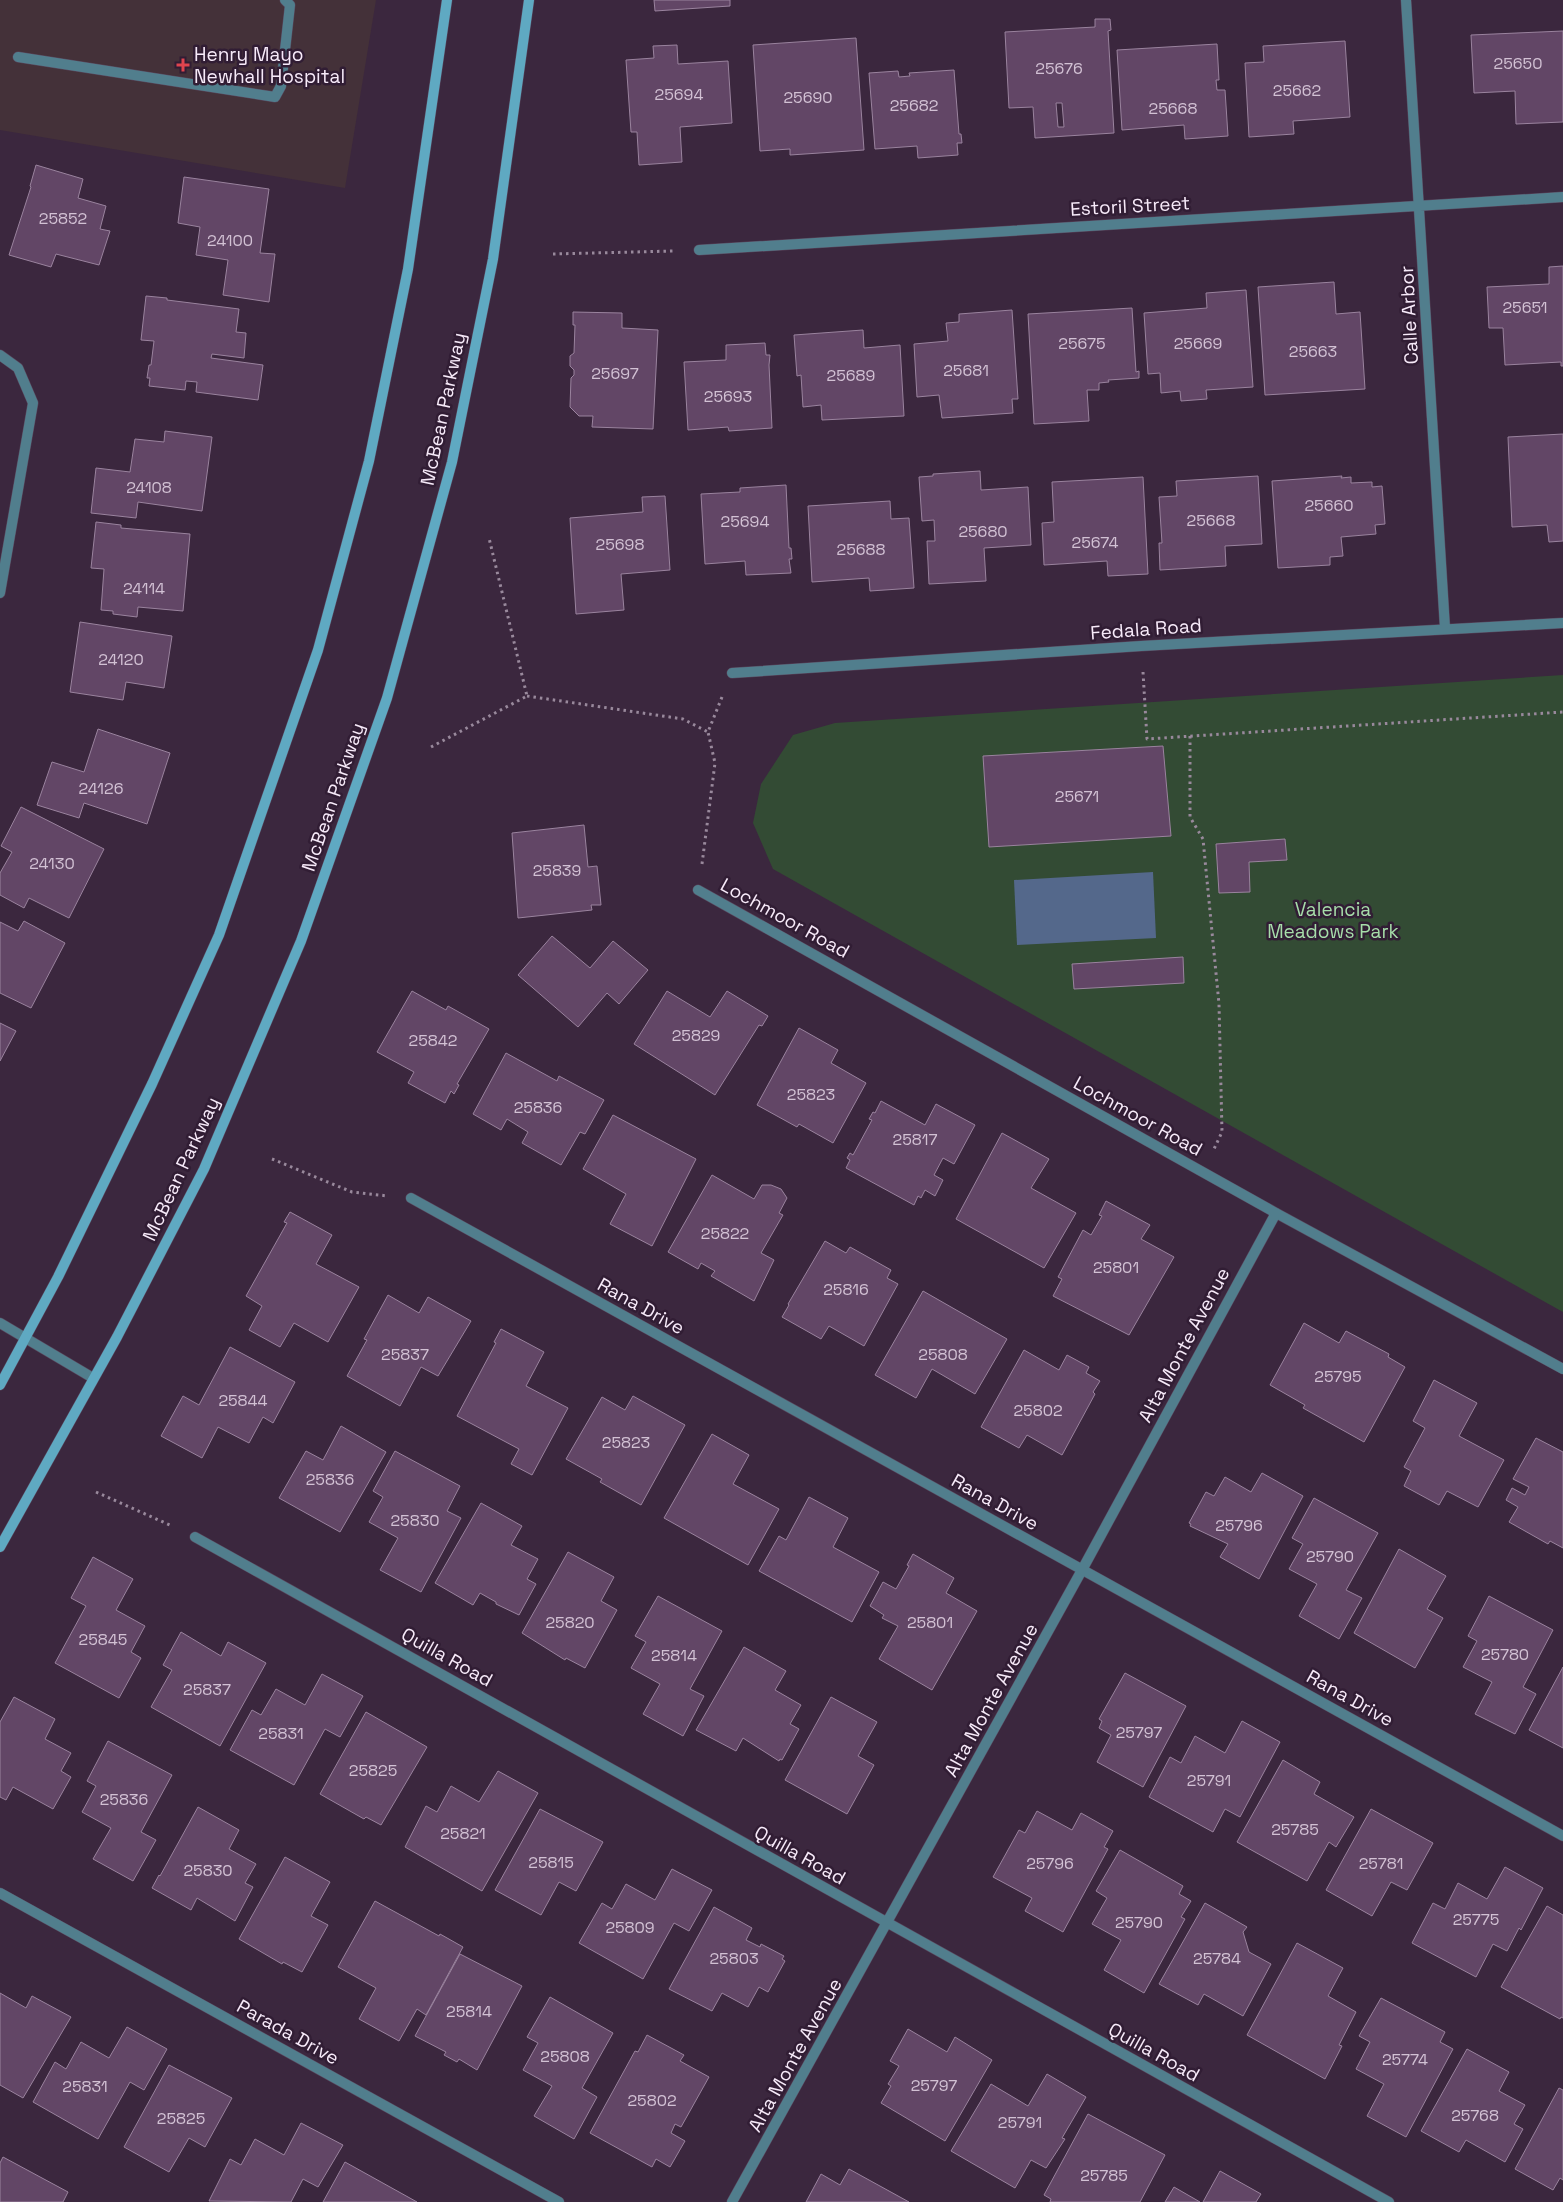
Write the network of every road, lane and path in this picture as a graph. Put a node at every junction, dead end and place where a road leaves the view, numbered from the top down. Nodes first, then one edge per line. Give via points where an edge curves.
1 (285, 0) edge
2 (447, 0) edge
3 (523, 0) edge
4 (529, 0) edge
5 (1406, 0) edge
6 (528, 17) junction
7 (18, 57) dead end
8 (1563, 197) edge
9 (1420, 206) junction
10 (699, 250) joint
11 (553, 254) dead end
12 (0, 355) edge
13 (489, 538) dead end
14 (0, 594) edge
15 (1563, 623) edge
16 (1445, 628) junction
17 (1141, 646) junction
18 (732, 673) joint
19 (526, 696) junction
20 (1563, 712) edge
21 (708, 732) junction
22 (1190, 736) junction
23 (431, 747) dead end
24 (698, 890) joint
25 (272, 1159) dead end
26 (1203, 1172) junction
27 (411, 1198) joint
28 (1276, 1213) junction
29 (0, 1322) edge
30 (26, 1338) junction
31 (1563, 1369) edge
32 (93, 1378) junction
33 (0, 1385) edge
34 (96, 1492) dead end
35 (195, 1537) joint
36 (0, 1547) edge
37 (1082, 1570) junction
38 (1563, 1836) edge
39 (0, 1893) edge
40 (888, 1924) junction
41 (559, 2202) edge
42 (732, 2202) edge
43 (1390, 2202) edge

1 - 7 street via 290,5 281,86 274,97
2 - 30 main road via 408,269 370,461 318,650 219,935 152,1084
3 - 6 main road
4 - 6 main road, McBean Parkway
5 - 9 street, Calle Arbor
6 - 32 main road, McBean Parkway via 493,259 452,462 386,698 301,941 204,1169
8 - 9 street, Estoril Street
9 - 10 street, Estoril Street
9 - 16 street, Calle Arbor
10 - 11 path
12 - 14 street via 18,368 33,402
13 - 19 path
15 - 16 street, Fedala Road
16 - 17 street, Fedala Road
17 - 18 street, Fedala Road
17 - 22 path via 1147,739
18 - 21 path
19 - 21 path via 683,719
19 - 23 path
20 - 22 path
21 - 24 path via 715,764
22 - 26 path via 1190,817 1203,839 1219,1004 1222,1132
24 - 26 street, Lochmoor Road
25 - 27 path via 352,1192
26 - 28 street, Lochmoor Road
27 - 37 street, Rana Drive
28 - 31 street, Lochmoor Road
28 - 37 street, Alta Monte Avenue
29 - 30 street
30 - 32 street
30 - 33 main road
32 - 36 main road, McBean Parkway
34 - 35 path
35 - 40 street, Quilla Road
37 - 38 street, Rana Drive
37 - 40 street, Alta Monte Avenue
39 - 41 street, Parada Drive
40 - 42 street, Alta Monte Avenue
40 - 43 street, Quilla Road

